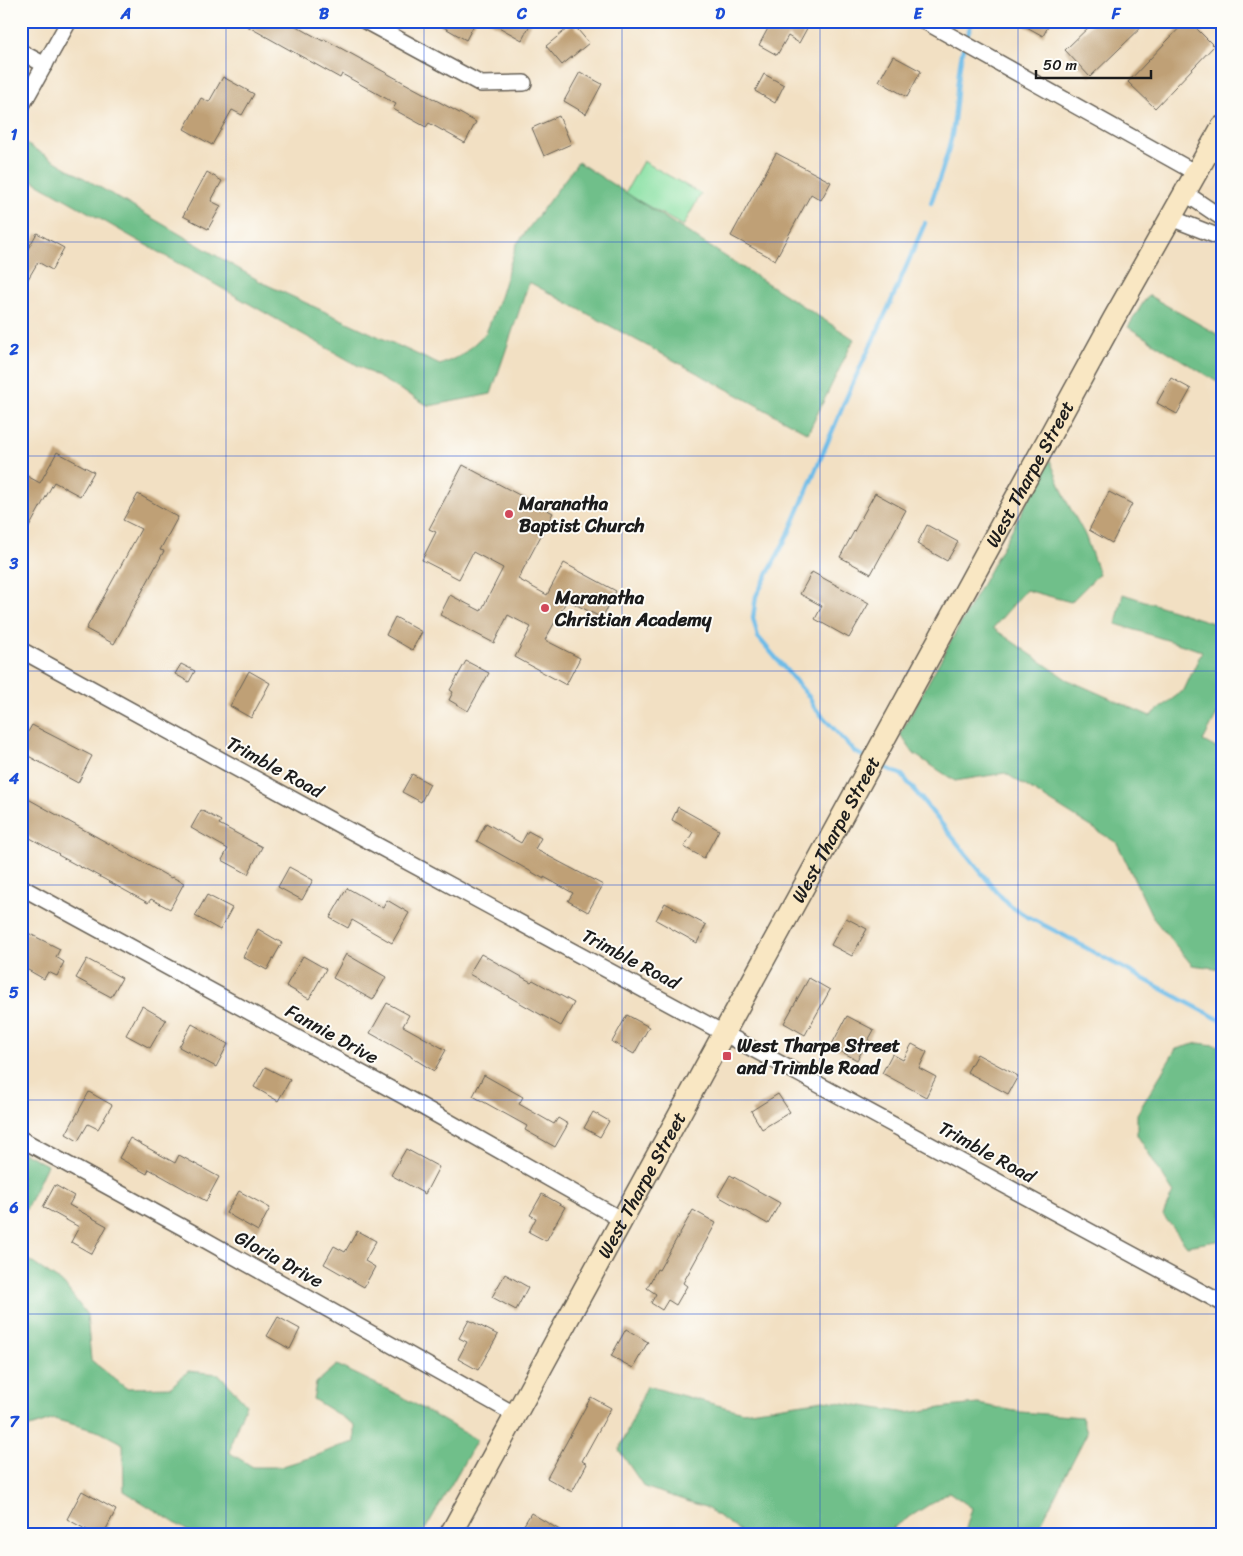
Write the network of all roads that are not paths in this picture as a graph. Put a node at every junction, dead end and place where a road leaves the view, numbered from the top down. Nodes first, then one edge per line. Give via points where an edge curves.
1 (69, 21) edge
2 (924, 21) edge
3 (374, 23) edge
4 (21, 52) edge
5 (45, 65) junction
6 (524, 83) dead end
7 (21, 108) edge
8 (1222, 127) edge
9 (1196, 173) junction
10 (1185, 193) junction
11 (1171, 218) junction
12 (1222, 218) edge
13 (1222, 238) edge
14 (21, 650) edge
15 (21, 887) edge
16 (725, 1033) junction
17 (21, 1139) edge
18 (622, 1220) junction
19 (1222, 1303) edge
20 (516, 1415) junction
21 (450, 1535) edge

1 - 5 street
2 - 9 street
3 - 6 street via 481,84
4 - 5 street
5 - 7 street
8 - 9 main road, West Tharpe Street
9 - 10 main road, West Tharpe Street
10 - 11 main road, West Tharpe Street
10 - 12 street
11 - 13 street
11 - 16 main road, West Tharpe Street
14 - 16 street, Trimble Road
15 - 18 street, Fannie Drive via 407,1098
16 - 18 main road, West Tharpe Street
16 - 19 street, Trimble Road
17 - 20 street, Gloria Drive
18 - 20 main road, West Tharpe Street
20 - 21 main road, West Tharpe Street

